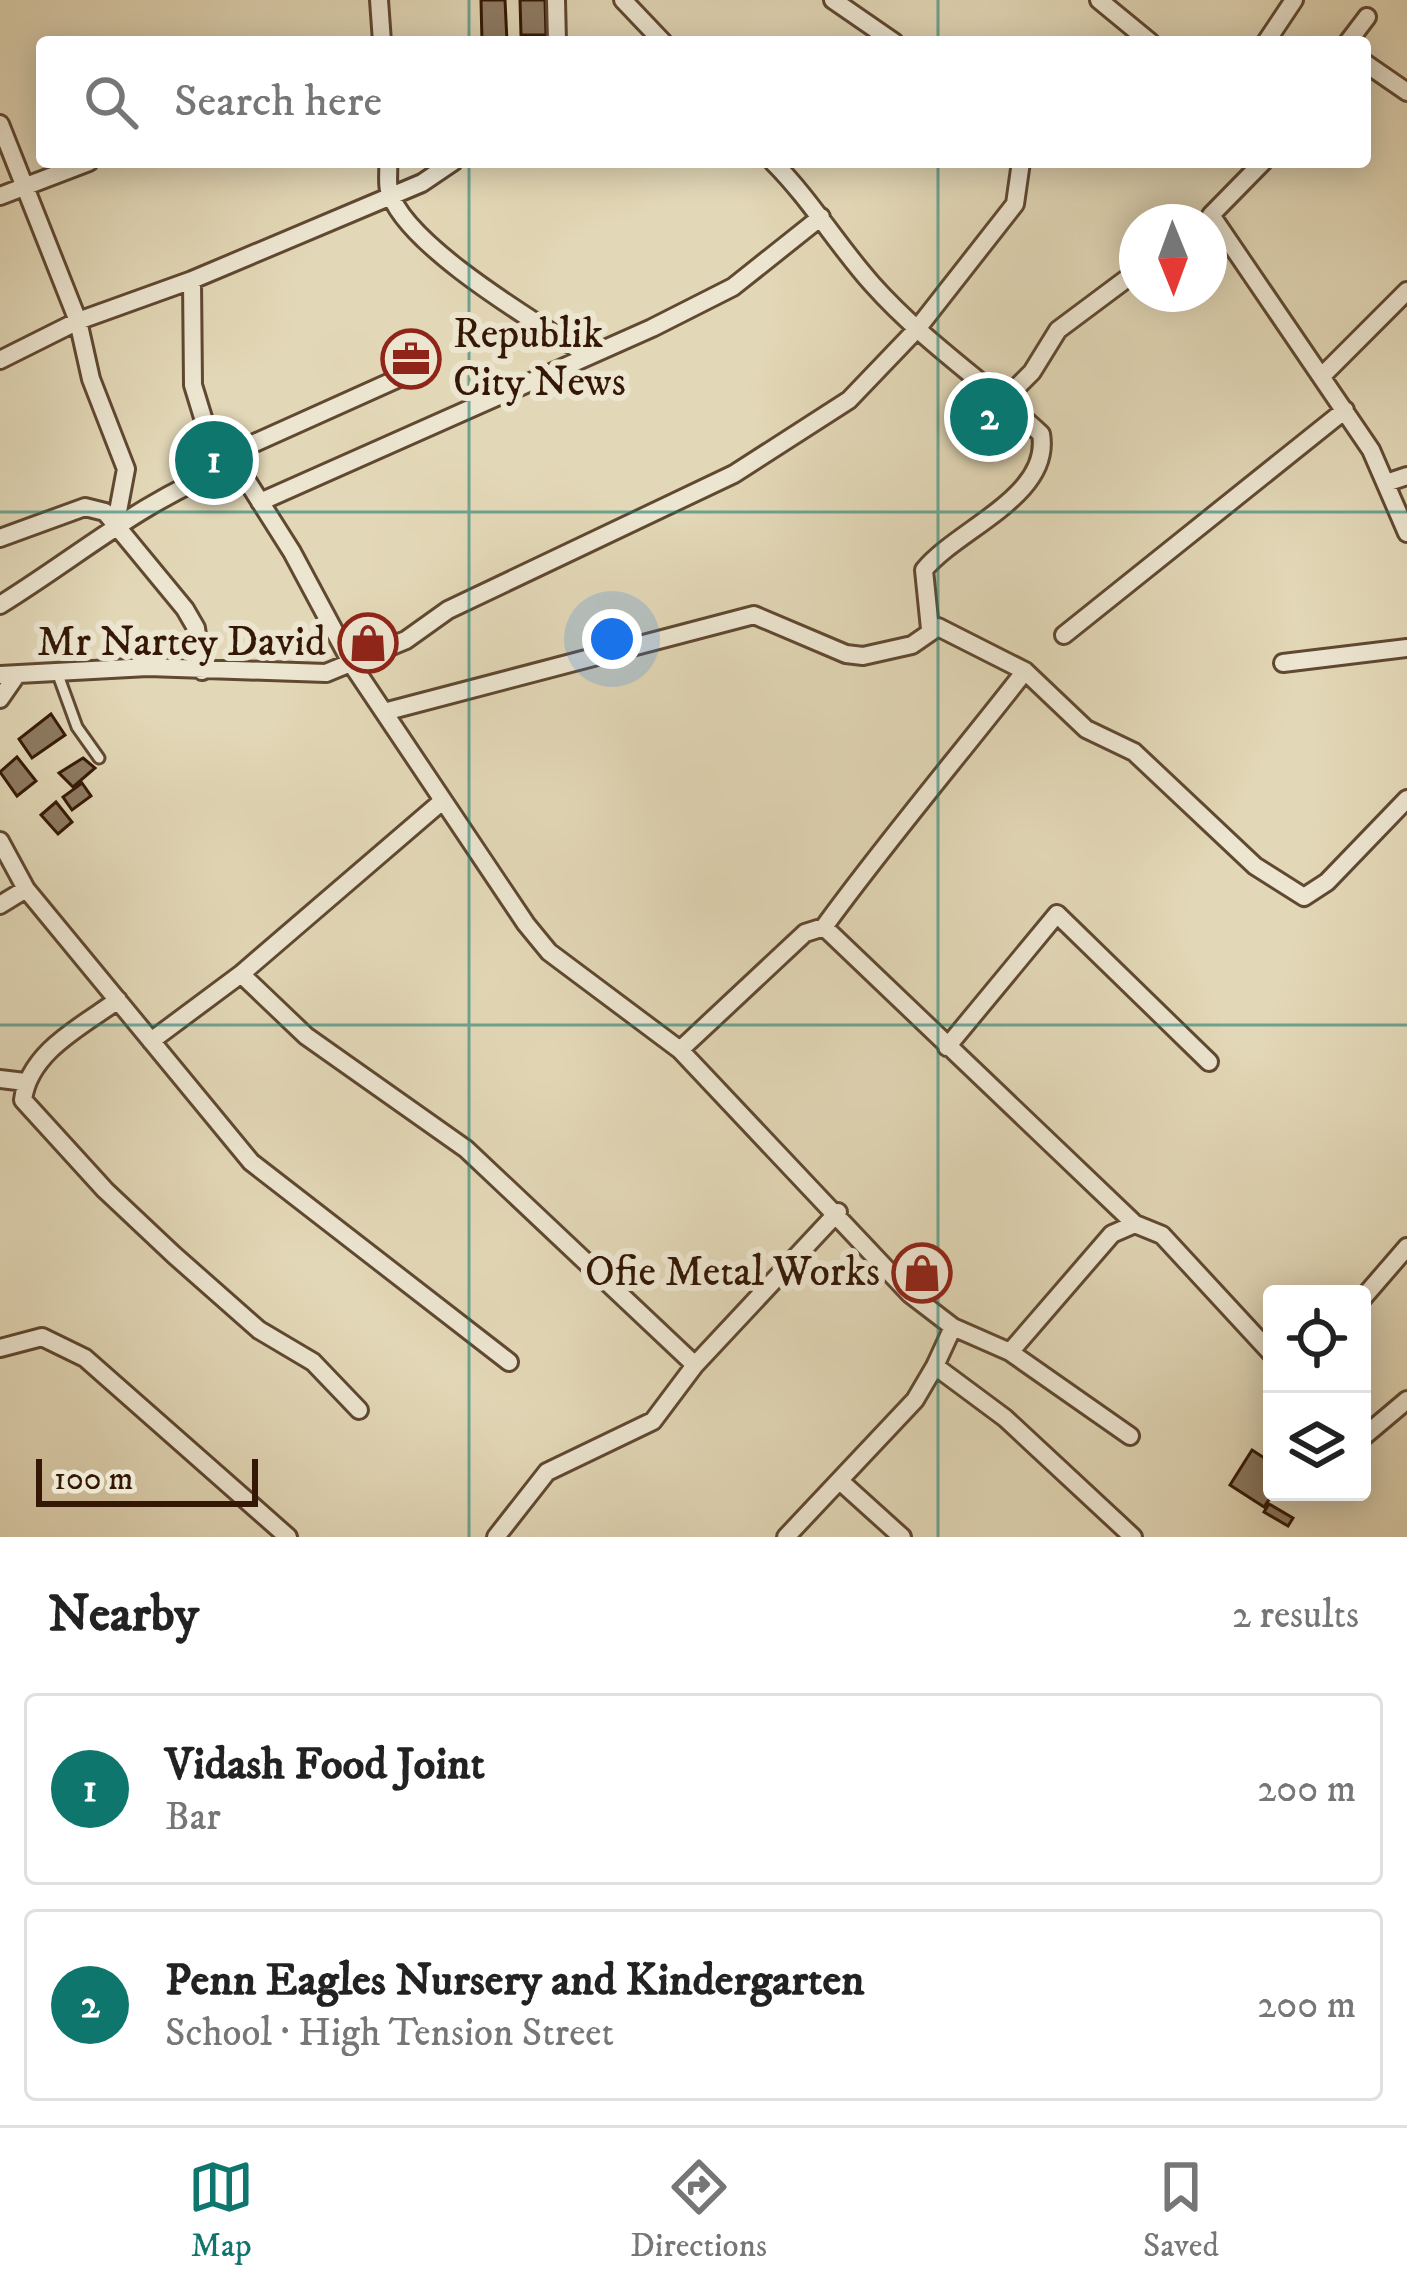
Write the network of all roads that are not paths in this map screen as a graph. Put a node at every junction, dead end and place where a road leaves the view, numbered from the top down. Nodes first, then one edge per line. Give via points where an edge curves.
1 (379, 0) edge
2 (556, 0) edge
3 (623, 0) edge
4 (1099, 0) edge
5 (1294, 0) edge
6 (842, 3) edge
7 (1367, 17) dead end
8 (382, 36) edge
9 (557, 36) edge
10 (657, 36) edge
11 (886, 36) edge
12 (1143, 36) edge
13 (1270, 36) edge
14 (1353, 36) edge
15 (1371, 67) edge
16 (1407, 92) edge
17 (0, 124) edge
18 (74, 168) edge
19 (388, 168) edge
20 (446, 168) edge
21 (777, 168) edge
22 (1021, 168) edge
23 (1257, 168) edge
24 (25, 188) junction
25 (389, 193) junction
26 (0, 196) edge
27 (1221, 204) edge
28 (821, 217) junction
29 (1227, 247) edge
30 (192, 280) junction
31 (1119, 285) edge
32 (1407, 291) edge
33 (78, 322) junction
34 (917, 329) junction
35 (586, 355) junction
36 (0, 360) edge
37 (417, 370) dead end
38 (1322, 376) junction
39 (1004, 400) junction
40 (1345, 410) junction
41 (232, 459) junction
42 (1407, 476) edge
43 (1386, 483) junction
44 (260, 502) junction
45 (116, 522) junction
46 (1407, 533) edge
47 (0, 538) edge
48 (0, 604) edge
49 (930, 628) junction
50 (1064, 635) dead end
51 (1407, 648) edge
52 (1283, 663) dead end
53 (352, 666) junction
54 (202, 671) junction
55 (1024, 671) junction
56 (57, 672) junction
57 (8, 675) edge
58 (0, 699) edge
59 (384, 712) junction
60 (99, 758) dead end
61 (1407, 799) edge
62 (440, 803) junction
63 (0, 841) edge
64 (26, 889) junction
65 (0, 904) edge
66 (824, 927) junction
67 (242, 974) junction
68 (118, 1000) junction
69 (151, 1041) junction
70 (947, 1047) junction
71 (680, 1050) junction
72 (1209, 1062) dead end
73 (0, 1078) edge
74 (26, 1082) junction
75 (838, 1212) junction
76 (1135, 1225) junction
77 (1407, 1247) edge
78 (1371, 1289) edge
79 (953, 1328) junction
80 (1263, 1344) edge
81 (0, 1348) edge
82 (1010, 1352) junction
83 (509, 1362) dead end
84 (695, 1365) junction
85 (935, 1366) junction
86 (1407, 1400) edge
87 (359, 1410) dead end
88 (1371, 1430) edge
89 (1130, 1436) dead end
90 (840, 1481) junction
91 (288, 1537) edge
92 (496, 1537) edge
93 (786, 1537) edge
94 (902, 1537) edge
95 (1133, 1537) edge

1 - 8 street
2 - 9 street
3 - 10 street
4 - 12 street
5 - 13 street
6 - 11 street
7 - 14 street
15 - 16 street
17 - 24 street
18 - 24 street
19 - 25 street
20 - 25 street
21 - 28 street
22 - 34 street via 1016,204
23 - 27 street
24 - 26 street
24 - 33 street
25 - 30 street
25 - 35 street via 453,266
28 - 34 street
28 - 35 street via 733,287
29 - 38 street
30 - 33 street
30 - 41 street via 193,385 208,434
31 - 39 street via 1058,330
32 - 38 street
33 - 36 street
33 - 45 street via 126,469
34 - 39 street
34 - 53 street via 849,400 777,450 448,610
35 - 44 street
37 - 41 street
38 - 40 street
39 - 49 street via 1041,434 1042,455 1014,497 924,570
40 - 43 street
40 - 50 street
41 - 44 street
41 - 45 street
42 - 43 street
43 - 46 street
44 - 53 street
45 - 47 street via 85,507
45 - 48 street
45 - 54 street via 196,628
49 - 55 street
49 - 59 street via 912,645 863,656 754,615
51 - 52 street
53 - 54 street via 301,676
53 - 59 street
54 - 56 street
55 - 61 street via 1086,729 1134,752 1255,866 1304,897
55 - 66 street
56 - 57 street
56 - 60 lane via 77,727
57 - 58 street
59 - 62 street
62 - 67 street
62 - 71 street via 549,952
63 - 64 street
64 - 65 street
64 - 68 street
66 - 70 street
66 - 71 street via 806,933
67 - 69 street
67 - 84 street via 306,1036 466,1149
68 - 69 street
68 - 74 street via 64,1038
69 - 83 street via 251,1162
70 - 72 street via 1057,914
70 - 76 street
71 - 75 street
73 - 74 street
74 - 87 street via 23,1100 105,1190 247,1321 313,1362
75 - 79 street via 910,1294
75 - 84 street
76 - 80 street via 1162,1235
76 - 82 street via 1112,1234
77 - 78 street
79 - 82 street
79 - 85 street
81 - 91 street via 42,1337 85,1358
82 - 89 street
84 - 92 street via 653,1420 547,1472
85 - 90 street via 915,1400
85 - 95 street via 1005,1418
86 - 88 street
90 - 93 street
90 - 94 street

